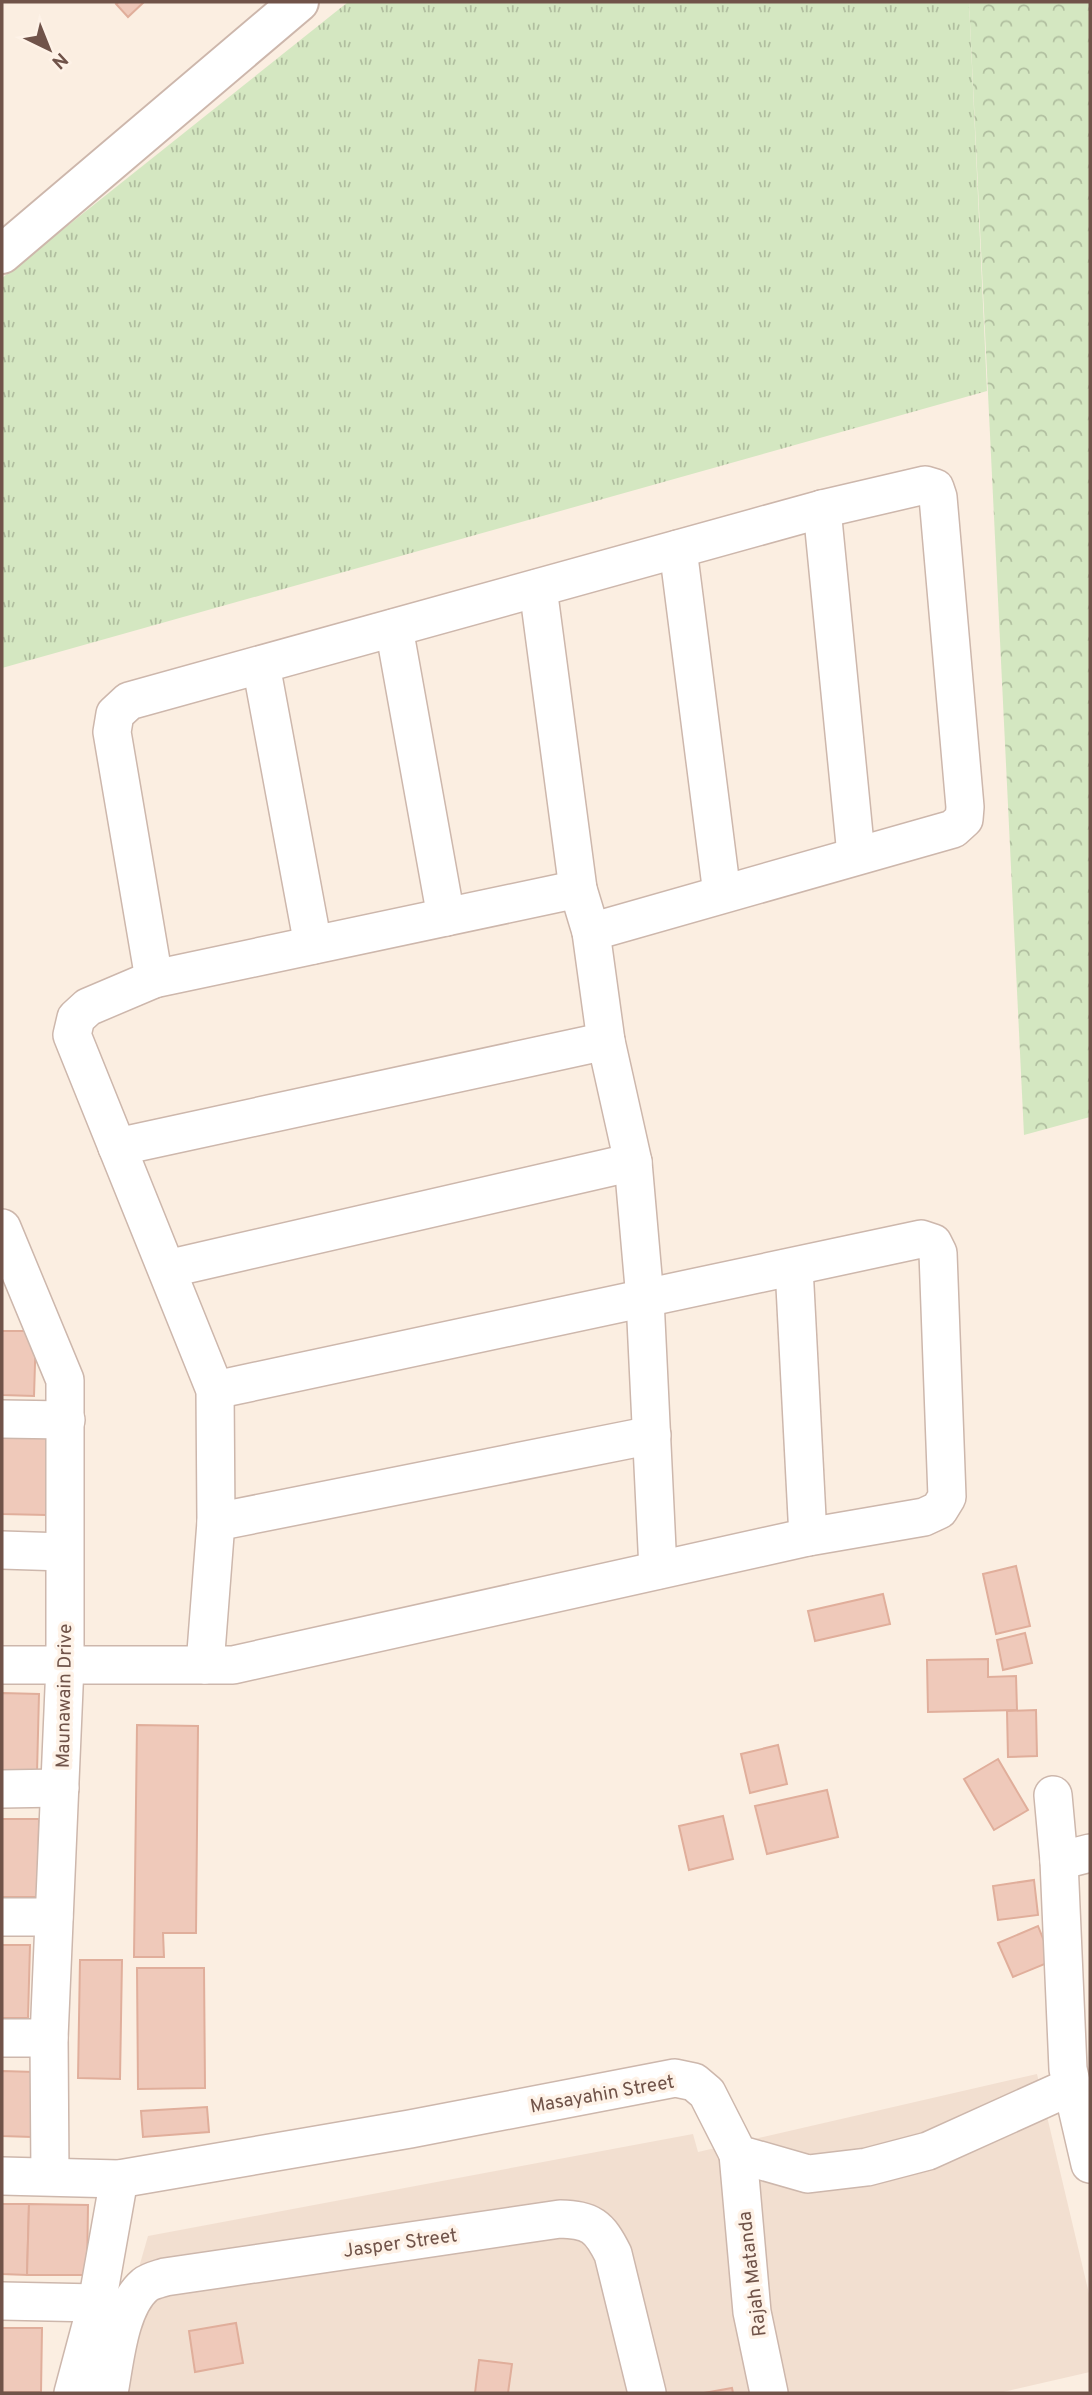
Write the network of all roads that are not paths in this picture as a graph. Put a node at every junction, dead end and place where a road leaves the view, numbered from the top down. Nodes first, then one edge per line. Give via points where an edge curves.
1 (299, 2) edge
2 (2, 254) edge
3 (822, 509) junction
4 (678, 550) junction
5 (538, 587) junction
6 (394, 628) junction
7 (261, 665) junction
8 (856, 855) junction
9 (578, 889) junction
10 (722, 894) junction
11 (446, 917) junction
12 (591, 932) junction
13 (313, 945) junction
14 (154, 979) junction
15 (606, 1041) junction
16 (117, 1147) junction
17 (633, 1162) junction
18 (2, 1228) edge
19 (794, 1267) junction
20 (167, 1269) junction
21 (645, 1299) junction
22 (17, 1301) edge
23 (215, 1390) junction
24 (2, 1419) edge
25 (66, 1420) junction
26 (652, 1435) junction
27 (216, 1522) junction
28 (808, 1537) junction
29 (2, 1550) edge
30 (64, 1552) junction
31 (658, 1570) junction
32 (2, 1665) edge
33 (65, 1665) junction
34 (205, 1665) junction
35 (2, 1788) edge
36 (60, 1788) junction
37 (1053, 1796) dead end
38 (1075, 1857) edge
39 (2, 1917) edge
40 (54, 1917) junction
41 (2, 2038) edge
42 (49, 2038) junction
43 (1077, 2073) edge
44 (738, 2154) junction
45 (1090, 2164) edge
46 (2, 2176) edge
47 (50, 2176) junction
48 (119, 2179) junction
49 (2, 2301) edge
50 (97, 2303) junction
51 (73, 2393) edge
52 (109, 2393) edge
53 (647, 2393) edge
54 (769, 2393) edge

1 - 2 street
3 - 4 street
3 - 8 street
3 - 8 street via 925,485 935,488 938,497 964,819 953,829
4 - 5 street
4 - 10 street
5 - 6 street
5 - 9 street
6 - 7 street
6 - 11 street
7 - 13 street
7 - 14 street via 129,701 115,714 112,732
8 - 10 street
9 - 11 street
9 - 12 street
10 - 12 street
11 - 13 street
12 - 15 street
13 - 14 street
14 - 16 street via 88,1007 76,1018 72,1035
15 - 16 street
15 - 17 street
16 - 20 street
17 - 20 street
17 - 21 street
18 - 22 street, Maunawain Drive
19 - 21 street
19 - 28 street
19 - 28 street via 921,1239 933,1243 939,1253 947,1497 939,1510 924,1517
20 - 23 street
21 - 23 street
21 - 26 street
22 - 25 street, Maunawain Drive via 65,1380
23 - 27 street
24 - 25 street
25 - 30 street, Maunawain Drive
26 - 27 street
26 - 31 street
27 - 34 street
28 - 31 street
29 - 30 street
30 - 33 street, Maunawain Drive
31 - 34 street via 233,1665
32 - 33 street
33 - 34 street
33 - 36 street, Maunawain Drive
35 - 36 street
36 - 40 street, Maunawain Drive
37 - 38 street
38 - 43 street
39 - 40 street
40 - 42 street, Maunawain Drive
41 - 42 street
42 - 47 street, Maunawain Drive
43 - 44 street via 928,2151 867,2167 808,2174
43 - 45 street
44 - 48 street, Masayahin Street via 707,2093 694,2082 675,2078
44 - 54 street, Rajah Matanda via 752,2312
46 - 47 street, Masayahin Street
47 - 48 street, Masayahin Street
48 - 50 street
49 - 50 street
50 - 51 street
52 - 53 street, Jasper Street via 122,2326 134,2299 145,2285 165,2277 560,2219 583,2220 603,2234

